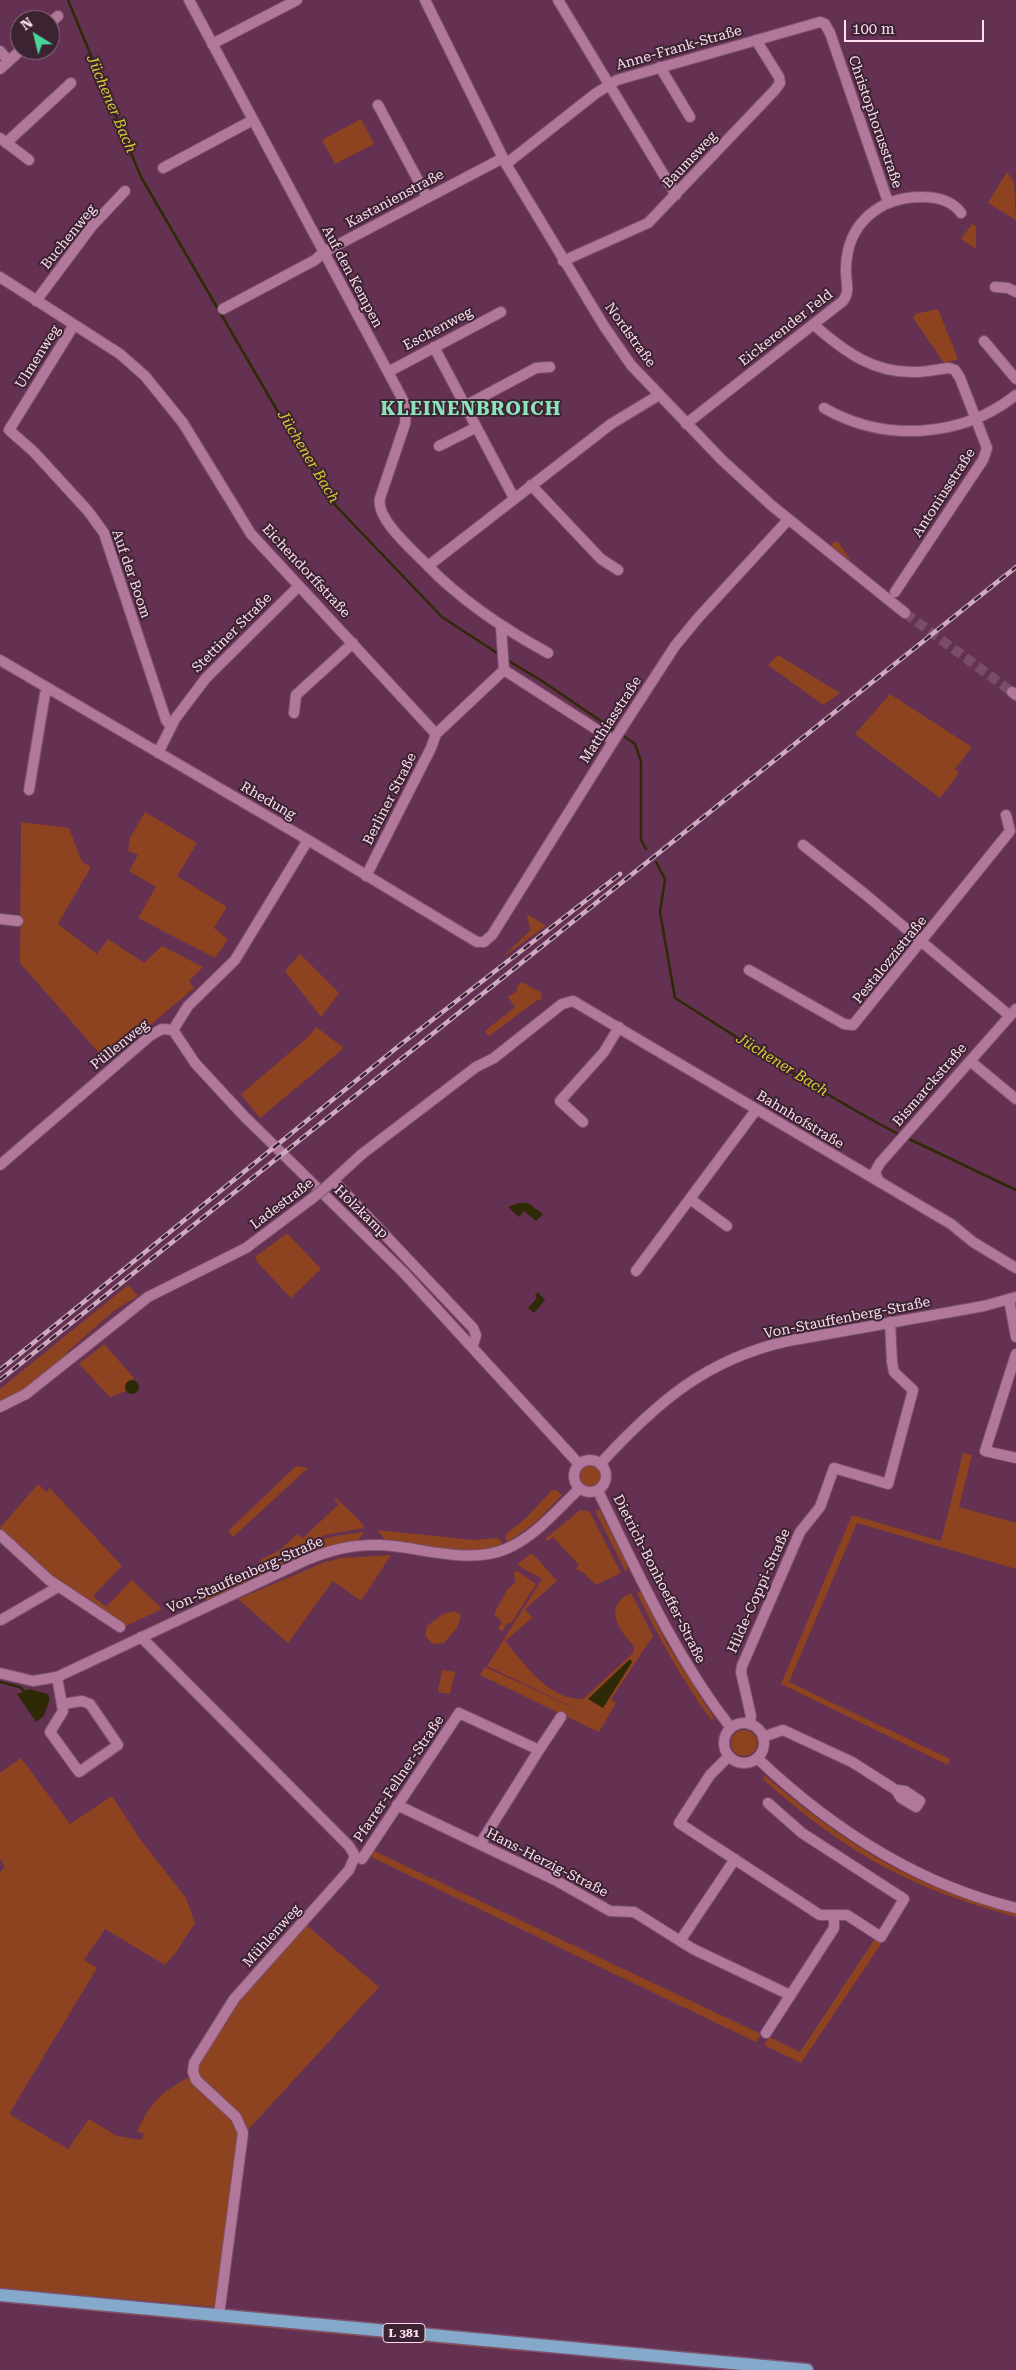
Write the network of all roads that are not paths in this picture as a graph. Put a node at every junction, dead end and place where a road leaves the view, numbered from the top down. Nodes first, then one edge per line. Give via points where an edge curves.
1 (189, 0) edge
2 (296, 0) edge
3 (425, 0) edge
4 (558, 0) edge
5 (825, 24) joint
6 (756, 40) junction
7 (212, 44) junction
8 (0, 51) edge
9 (9, 61) joint
10 (660, 67) junction
11 (0, 69) edge
12 (71, 83) dead end
13 (610, 84) junction
14 (378, 105) dead end
15 (690, 117) dead end
16 (253, 120) junction
17 (3, 140) edge
18 (29, 160) dead end
19 (504, 161) junction
20 (163, 168) dead end
21 (125, 191) dead end
22 (676, 195) junction
23 (427, 197) junction
24 (888, 202) junction
25 (961, 213) dead end
26 (324, 252) junction
27 (563, 261) junction
28 (0, 277) edge
29 (995, 286) dead end
30 (1016, 292) edge
31 (36, 301) junction
32 (223, 309) dead end
33 (501, 312) dead end
34 (74, 325) junction
35 (814, 325) junction
36 (984, 341) dead end
37 (434, 347) junction
38 (550, 367) dead end
39 (388, 372) junction
40 (1016, 378) edge
41 (659, 395) junction
42 (1016, 396) edge
43 (464, 406) junction
44 (824, 408) dead end
45 (976, 418) junction
46 (686, 424) junction
47 (475, 428) junction
48 (9, 430) joint
49 (439, 446) dead end
50 (531, 485) junction
51 (514, 498) junction
52 (788, 520) junction
53 (428, 566) junction
54 (618, 570) dead end
55 (299, 586) junction
56 (896, 592) dead end
57 (905, 613) tunnel mouth
58 (501, 626) junction
59 (354, 643) junction
60 (548, 653) dead end
61 (0, 660) edge
62 (504, 668) junction
63 (48, 688) junction
64 (294, 712) dead end
65 (171, 727) junction
66 (436, 734) junction
67 (614, 738) junction
68 (158, 754) junction
69 (29, 790) dead end
70 (1006, 815) dead end
71 (308, 840) junction
72 (803, 845) dead end
73 (366, 876) junction
74 (0, 919) edge
75 (18, 921) dead end
76 (474, 940) joint
77 (922, 942) junction
78 (749, 970) dead end
79 (568, 1001) joint
80 (1013, 1012) edge
81 (619, 1027) junction
82 (173, 1030) junction
83 (970, 1061) junction
84 (1016, 1099) edge
85 (756, 1110) junction
86 (583, 1122) dead end
87 (0, 1164) edge
88 (880, 1182) junction
89 (330, 1184) junction
90 (690, 1199) junction
91 (726, 1226) dead end
92 (1016, 1268) edge
93 (636, 1271) dead end
94 (1013, 1298) edge
95 (890, 1322) junction
96 (1016, 1337) edge
97 (473, 1346) junction
98 (1016, 1354) edge
99 (0, 1407) edge
100 (1016, 1458) edge
101 (579, 1464) junction
102 (600, 1464) junction
103 (579, 1489) junction
104 (598, 1490) junction
105 (0, 1535) edge
106 (58, 1587) junction
107 (0, 1620) edge
108 (120, 1627) dead end
109 (141, 1637) junction
110 (0, 1674) edge
111 (57, 1678) junction
112 (63, 1704) junction
113 (561, 1717) dead end
114 (749, 1724) junction
115 (731, 1728) junction
116 (763, 1737) junction
117 (539, 1750) junction
118 (729, 1756) junction
119 (757, 1758) junction
120 (896, 1790) dead end
121 (768, 1803) dead end
122 (397, 1805) junction
123 (480, 1844) junction
124 (362, 1859) dead end
125 (735, 1859) junction
126 (1016, 1908) edge
127 (834, 1915) junction
128 (680, 1941) junction
129 (790, 1995) junction
130 (766, 2033) dead end
131 (0, 2295) edge
132 (219, 2315) junction
133 (807, 2370) edge

1 - 7 street, Auf den Kempen
2 - 7 street
3 - 19 street, Nordstraße
4 - 13 street
5 - 6 street, Anne-Frank-Straße via 815,22
5 - 24 street, Christophorusstraße
6 - 10 street, Anne-Frank-Straße
6 - 22 street, Baumsweg via 778,75 780,84
7 - 16 street, Auf den Kempen
8 - 9 street
9 - 11 street
10 - 13 street, Anne-Frank-Straße
10 - 15 street
12 - 17 street
13 - 19 street, Anne-Frank-Straße
13 - 22 street
14 - 23 street
16 - 20 street
16 - 26 street, Auf den Kempen
17 - 18 street
19 - 23 street, Kastanienstraße
19 - 27 street, Nordstraße
21 - 31 street, Buchenweg via 92,226
22 - 27 street, Baumsweg via 646,225
23 - 26 street, Kastanienstraße
24 - 25 street, Eickerender Feld via 935,198 952,204
24 - 35 street, Eickerender Feld via 866,219 852,242 846,262 846,298
26 - 32 street, Kastanienstraße via 315,260
26 - 39 street, Auf den Kempen
27 - 41 street, Nordstraße via 617,345
28 - 31 street, Eichendorffstraße
29 - 30 street
31 - 34 street, Eichendorffstraße
33 - 37 street, Eschenweg
34 - 48 street, Ulmenweg
34 - 55 street, Eichendorffstraße via 120,354 154,386 186,427 252,534
35 - 45 street, Antoniusstraße via 848,354 879,368 914,372 952,368 960,378
35 - 46 street, Eickerender Feld
36 - 40 street
37 - 39 street, Eschenweg
37 - 43 street
38 - 43 street via 536,368
39 - 53 street, Auf den Kempen via 403,400 406,416 379,509 384,519
41 - 46 street, Nordstraße
41 - 50 street via 611,424
42 - 45 street
43 - 47 street
44 - 45 street via 863,425 904,432 942,429
45 - 56 street, Antoniusstraße via 987,448 985,455
46 - 52 street, Nordstraße
47 - 49 street
47 - 51 street
48 - 65 street, Auf der Boom via 34,452 104,533
50 - 51 street
50 - 54 street via 601,559
51 - 53 street
52 - 57 street, Nordstraße
52 - 67 street, Matthiasstraße via 686,631
53 - 58 street, Auf den Kempen via 465,600
55 - 59 street, Eichendorffstraße
55 - 65 street, Stettiner Straße via 206,678
58 - 60 street, Auf den Kempen
58 - 62 street
59 - 64 street via 296,695
59 - 66 street, Eichendorffstraße
61 - 63 street, Rhedung
62 - 66 street
62 - 67 street
63 - 68 street, Rhedung
63 - 69 street via 44,694
65 - 68 street, Stettiner Straße
66 - 73 street, Berliner Straße via 432,748
67 - 76 street, Matthiasstraße via 492,936 484,942
68 - 71 street, Rhedung
70 - 77 street, Pestalozzistraße via 1010,831
71 - 73 street, Rhedung
71 - 82 street via 235,960 188,1006
72 - 77 street
73 - 76 street, Rhedung
74 - 75 street
77 - 78 street, Pestalozzistraße via 852,1026
77 - 80 street
79 - 81 street, Bahnhofstraße
79 - 89 street, Ladestraße via 370,1148
80 - 83 street, Bismarckstraße
81 - 85 street, Bahnhofstraße
81 - 86 street via 604,1052 560,1101
82 - 87 street, Püllenweg via 162,1029 151,1035
82 - 97 street, Holzkamp via 195,1063 243,1115 391,1260
83 - 84 street
83 - 88 street, Bismarckstraße via 876,1167 875,1173
85 - 88 street, Bahnhofstraße
85 - 90 street
88 - 92 street, Bahnhofstraße
89 - 97 street, Holzkamp via 473,1328 476,1335
89 - 99 street, Ladestraße, bridge via 246,1248 148,1296 26,1394
90 - 91 street
90 - 93 street
94 - 95 street, Von-Stauffenberg-Straße via 977,1308
94 - 96 street
95 - 102 street, Von-Stauffenberg-Straße via 771,1345 715,1366 661,1402
95 - 114 street, Hilde-Coppi-Straße via 894,1372 913,1390 888,1484 834,1468 820,1508 800,1532 742,1666 751,1716
97 - 101 street, Holzkamp
98 - 100 street via 985,1451
101 - 102 street via 592,1460
101 - 103 street via 573,1476
102 - 104 street via 606,1478
103 - 104 street via 588,1493
103 - 109 street, Von-Stauffenberg-Straße via 533,1532 501,1551 466,1555 383,1545 341,1548 304,1561
104 - 115 street, Dietrich-Bonhoeffer-Straße via 671,1640 695,1680
105 - 106 street
106 - 107 street
106 - 108 street
109 - 111 street, Von-Stauffenberg-Straße
109 - 132 street, Mühlenweg via 351,1848 355,1856 348,1870 234,1999 194,2060 196,2080 236,2117 243,2133
110 - 111 street, Von-Stauffenberg-Straße via 33,1681
111 - 112 street
112 - 112 street via 82,1701 90,1704 118,1745 79,1772 50,1732 61,1717
113 - 117 street
114 - 115 street
114 - 116 street
115 - 118 street via 724,1738
116 - 119 street via 763,1748
116 - 120 street via 783,1730 852,1762
117 - 122 street, Pfarrer-Fellner-Straße via 459,1713
117 - 123 street
118 - 119 street via 742,1763
118 - 125 street via 710,1775 679,1823
119 - 126 street via 807,1803 872,1849 953,1888
121 - 127 street via 802,1833 904,1899 881,1937 848,1915
122 - 123 street, Hans-Herzig-Straße
122 - 124 street, Pfarrer-Fellner-Straße
123 - 128 street, Hans-Herzig-Straße via 610,1911 634,1912
125 - 127 street via 820,1915
125 - 128 street
127 - 129 street via 834,1928
128 - 129 street, Hans-Herzig-Straße
129 - 130 street
131 - 132 main road, L 381
132 - 133 main road, L 381

